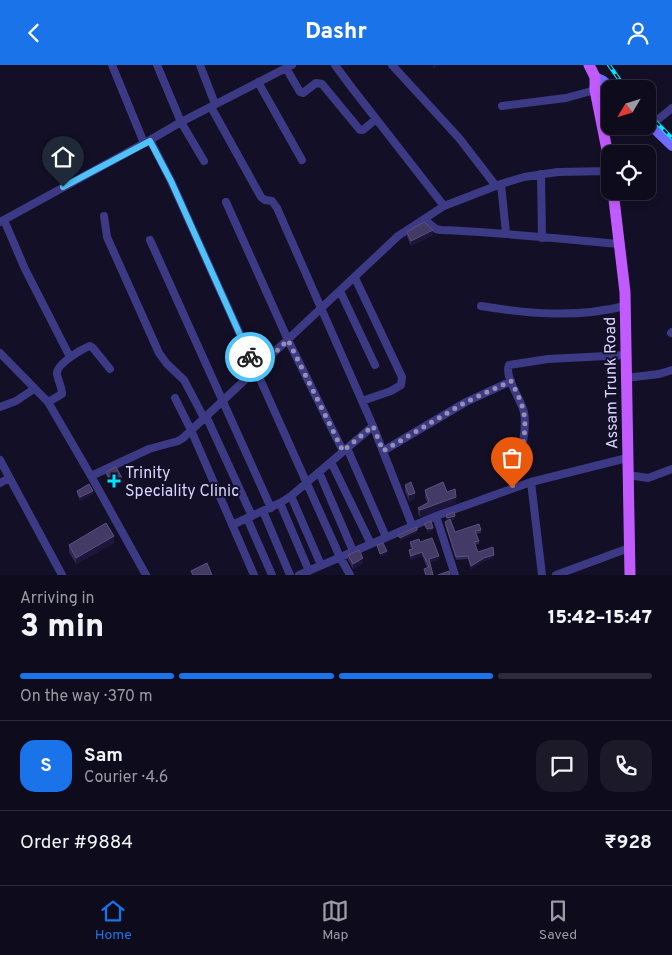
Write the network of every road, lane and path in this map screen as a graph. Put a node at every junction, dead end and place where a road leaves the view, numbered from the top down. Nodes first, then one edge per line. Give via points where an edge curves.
1 (112, 65) edge
2 (157, 65) edge
3 (200, 65) edge
4 (336, 65) edge
5 (392, 65) edge
6 (589, 65) edge
7 (289, 67) edge
8 (594, 77) junction
9 (602, 80) edge
10 (258, 82) junction
11 (595, 90) junction
12 (213, 105) junction
13 (502, 106) dead end
14 (672, 108) edge
15 (376, 119) junction
16 (656, 120) edge
17 (181, 121) junction
18 (656, 131) edge
19 (147, 142) junction
20 (606, 145) edge
21 (672, 146) edge
22 (302, 160) dead end
23 (204, 161) dead end
24 (601, 171) edge
25 (541, 174) junction
26 (498, 185) junction
27 (615, 200) edge
28 (226, 202) dead end
29 (444, 206) junction
30 (104, 215) dead end
31 (424, 219) junction
32 (2, 221) edge
33 (506, 233) junction
34 (542, 238) junction
35 (150, 240) dead end
36 (619, 244) junction
37 (355, 277) junction
38 (340, 291) junction
39 (481, 306) dead end
40 (625, 306) junction
41 (321, 309) junction
42 (288, 340) junction
43 (0, 353) edge
44 (626, 355) junction
45 (70, 357) junction
46 (374, 365) dead end
47 (110, 369) dead end
48 (672, 370) edge
49 (256, 371) junction
50 (626, 377) junction
51 (511, 381) junction
52 (34, 389) junction
53 (175, 398) dead end
54 (223, 401) junction
55 (362, 401) junction
56 (48, 402) junction
57 (0, 407) edge
58 (205, 417) junction
59 (373, 426) junction
60 (191, 430) junction
61 (345, 449) junction
62 (383, 451) junction
63 (627, 457) junction
64 (0, 459) edge
65 (331, 462) junction
66 (672, 469) edge
67 (319, 472) junction
68 (628, 475) junction
69 (92, 476) junction
70 (9, 478) junction
71 (531, 482) junction
72 (0, 483) edge
73 (307, 483) junction
74 (512, 488) junction
75 (292, 496) junction
76 (280, 503) junction
77 (267, 509) junction
78 (436, 516) junction
79 (249, 517) junction
80 (232, 525) junction
81 (412, 525) junction
82 (386, 537) junction
83 (370, 544) junction
84 (629, 548) junction
85 (353, 551) junction
86 (340, 557) junction
87 (321, 565) junction
88 (306, 573) edge
89 (62, 575) edge
90 (146, 575) edge
91 (254, 575) edge
92 (272, 575) edge
93 (290, 575) edge
94 (350, 575) edge
95 (455, 575) edge
96 (542, 575) edge
97 (556, 575) edge
98 (630, 575) edge

1 - 19 street
2 - 17 street
3 - 12 street
4 - 15 street
5 - 26 street
6 - 8 main road
7 - 10 street
7 - 15 street via 300,92 316,83 322,84 360,130
8 - 9 main road
8 - 11 main road
10 - 12 street
10 - 22 street
11 - 13 street via 566,98
11 - 20 main road
12 - 17 street
12 - 41 street via 261,197 272,201 277,208
14 - 16 street
15 - 29 street
17 - 19 street
17 - 23 street
18 - 21 main road
19 - 32 street
19 - 49 street via 171,181
24 - 25 street
25 - 26 street
25 - 34 street
26 - 29 street
26 - 33 street
27 - 36 main road, Assam Trunk Road
28 - 42 street
29 - 31 street
30 - 58 street via 108,237 159,353 184,380
31 - 33 street via 440,230
31 - 37 street via 398,236
32 - 45 street
33 - 34 street
34 - 36 street
35 - 54 street
36 - 40 main road, Assam Trunk Road
37 - 38 street
37 - 55 street via 402,377 401,385 395,389
38 - 41 street
38 - 46 street
39 - 40 street via 517,312 564,313 602,312
40 - 44 main road, Assam Trunk Road
41 - 42 street
41 - 55 street
42 - 49 street
42 - 61 street
43 - 52 street
44 - 50 main road, Assam Trunk Road
44 - 51 street via 512,364 508,369
45 - 47 street via 90,347
45 - 56 street via 57,370 62,394
48 - 50 street
49 - 54 street
49 - 73 street
50 - 63 main road, Assam Trunk Road
51 - 62 street via 466,402
51 - 74 street via 525,420
52 - 56 street
52 - 57 street
53 - 60 street
54 - 58 street
54 - 77 street
55 - 59 street
56 - 69 street
58 - 60 street
58 - 79 street
59 - 61 street
59 - 62 street
60 - 69 street via 178,441 149,449
60 - 80 street
61 - 65 street
61 - 82 street
62 - 81 street
63 - 68 main road, Assam Trunk Road
63 - 71 street
64 - 70 street
65 - 67 street
65 - 83 street
66 - 68 street via 648,478
67 - 73 street
67 - 85 street
68 - 84 main road, Assam Trunk Road
69 - 90 street
70 - 72 street
70 - 89 street
71 - 74 street
71 - 96 street
73 - 75 street
73 - 86 street
74 - 78 street
75 - 76 street
75 - 87 street
76 - 77 street
76 - 88 street
77 - 79 street
77 - 93 street
78 - 81 street
78 - 95 street
79 - 80 street
79 - 92 street
80 - 91 street
81 - 82 street
82 - 83 street
83 - 85 street
84 - 97 street
84 - 98 main road, Assam Trunk Road
85 - 86 street
86 - 87 street
86 - 94 street
87 - 88 street

